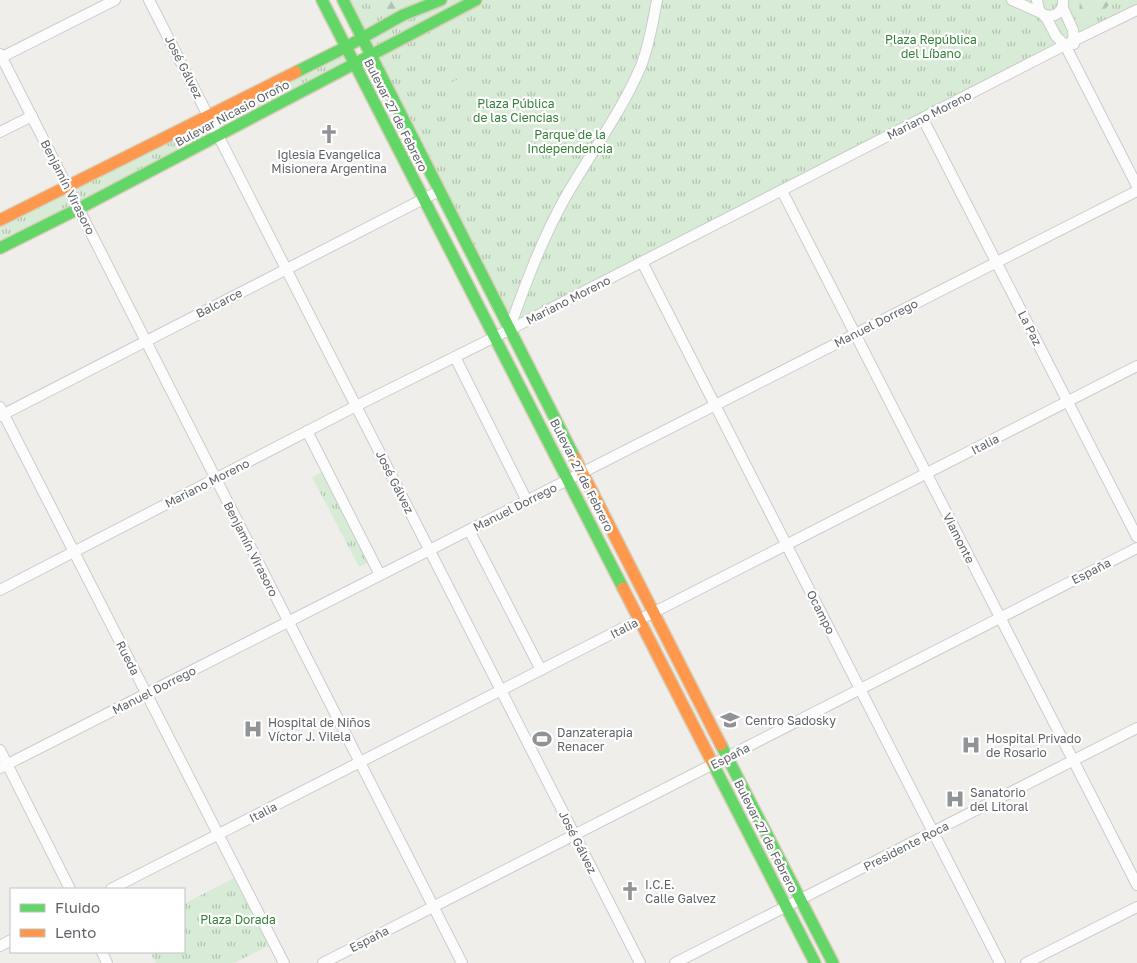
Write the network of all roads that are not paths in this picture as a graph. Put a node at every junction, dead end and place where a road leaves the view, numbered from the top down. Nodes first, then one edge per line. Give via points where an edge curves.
1 (115, 0) edge
2 (149, 0) edge
3 (322, 0) edge
4 (343, 0) edge
5 (441, 0) edge
6 (476, 0) edge
7 (657, 0) edge
8 (1012, 0) edge
9 (1037, 0) edge
10 (1063, 4) edge
11 (1137, 10) edge
12 (1042, 14) junction
13 (362, 38) junction
14 (1070, 42) junction
15 (346, 46) junction
16 (371, 55) junction
17 (1, 56) edge
18 (354, 63) junction
19 (208, 115) junction
20 (32, 116) junction
21 (923, 119) junction
22 (0, 132) edge
23 (218, 135) junction
24 (67, 186) junction
25 (1137, 186) edge
26 (439, 191) junction
27 (782, 191) junction
28 (1137, 191) edge
29 (424, 199) junction
30 (78, 209) junction
31 (0, 220) edge
32 (0, 248) edge
33 (642, 262) junction
34 (996, 262) junction
35 (286, 269) junction
36 (509, 330) junction
37 (855, 334) junction
38 (495, 337) junction
39 (146, 341) junction
40 (455, 357) junction
41 (1137, 366) edge
42 (1068, 402) junction
43 (715, 405) junction
44 (356, 406) junction
45 (1, 412) edge
46 (307, 431) junction
47 (583, 472) junction
48 (926, 474) junction
49 (216, 478) junction
50 (569, 479) junction
51 (527, 501) junction
52 (469, 530) junction
53 (1137, 536) edge
54 (787, 545) junction
55 (1137, 548) edge
56 (430, 550) junction
57 (74, 552) junction
58 (380, 575) junction
59 (0, 590) edge
60 (654, 612) junction
61 (1000, 618) junction
62 (640, 620) junction
63 (288, 622) junction
64 (542, 670) junction
65 (860, 689) junction
66 (501, 690) junction
67 (147, 694) junction
68 (1137, 728) edge
69 (0, 750) edge
70 (728, 756) junction
71 (1073, 760) junction
72 (360, 762) junction
73 (714, 764) junction
74 (4, 767) edge
75 (933, 832) junction
76 (218, 834) junction
77 (574, 835) junction
78 (1137, 886) edge
79 (69, 888) edge
80 (113, 888) edge
81 (801, 899) junction
82 (786, 906) junction
83 (433, 907) junction
84 (1137, 907) edge
85 (284, 963) edge
86 (323, 963) edge
87 (462, 963) edge
88 (640, 963) edge
89 (675, 963) edge
90 (815, 963) edge
91 (833, 963) edge
92 (1000, 963) edge
93 (1026, 963) edge

1 - 17 street
2 - 19 street, José Gálvez
3 - 15 main road, Bulevar 27 de Febrero
4 - 13 main road, Bulevar 27 de Febrero
5 - 13 main road, Bulevar Nicasio Oroño via 403,15
6 - 16 main road, Bulevar Nicasio Oroño
7 - 36 street via 642,64 626,98 564,199
8 - 12 street
9 - 12 street
10 - 12 street via 1054,16
10 - 14 street via 1074,30
11 - 14 street, Mariano Moreno
12 - 14 street via 1056,36
13 - 15 main road, Bulevar Nicasio Oroño
13 - 16 main road, Bulevar 27 de Febrero
14 - 21 street, Mariano Moreno
14 - 25 street via 1072,59
15 - 18 main road, Bulevar 27 de Febrero
15 - 19 main road, Bulevar Nicasio Oroño
16 - 18 main road, Bulevar Nicasio Oroño
16 - 26 main road, Bulevar 27 de Febrero
17 - 20 street, Benjamín Virasoro
18 - 23 main road, Bulevar Nicasio Oroño
18 - 29 main road, Bulevar 27 de Febrero
19 - 23 street, José Gálvez
19 - 24 main road, Bulevar Nicasio Oroño
20 - 22 street
20 - 24 street, Benjamín Virasoro
21 - 27 street, Mariano Moreno
21 - 34 street, La Paz
23 - 30 main road, Bulevar Nicasio Oroño
23 - 35 street, José Gálvez
24 - 30 street, Benjamín Virasoro
24 - 31 main road, Bulevar Nicasio Oroño
26 - 29 street, Balcarce
26 - 36 main road, Bulevar 27 de Febrero
27 - 33 street, Mariano Moreno
27 - 37 street, Viamonte
28 - 34 street, Manuel Dorrego
29 - 35 street, Balcarce
29 - 38 main road, Bulevar 27 de Febrero
30 - 32 main road, Bulevar Nicasio Oroño
30 - 39 street, Benjamín Virasoro
33 - 36 street, Mariano Moreno
33 - 43 street, Ocampo
34 - 37 street, Manuel Dorrego
34 - 42 street, La Paz
35 - 39 street, Balcarce
35 - 44 street, José Gálvez
36 - 38 street, Mariano Moreno
36 - 47 main road, Bulevar 27 de Febrero
37 - 43 street, Manuel Dorrego
37 - 48 street, Viamonte
38 - 40 street, Mariano Moreno
38 - 50 main road, Bulevar 27 de Febrero
39 - 45 street, Balcarce
39 - 49 street, Benjamín Virasoro
40 - 44 street, Mariano Moreno
40 - 51 street
41 - 42 street, Italia
42 - 48 street, Italia
42 - 53 street, La Paz
43 - 47 street, Manuel Dorrego
43 - 54 street, Ocampo
44 - 46 street, Mariano Moreno
44 - 56 street, José Gálvez
45 - 57 street, Rueda
46 - 49 street, Mariano Moreno
46 - 58 street
47 - 50 street, Manuel Dorrego
47 - 60 main road, Bulevar 27 de Febrero
48 - 54 street, Italia
48 - 61 street, Viamonte
49 - 57 street, Mariano Moreno
49 - 63 street, Benjamín Virasoro
50 - 51 street, Manuel Dorrego
50 - 62 main road, Bulevar 27 de Febrero
51 - 52 street, Manuel Dorrego
52 - 56 street, Manuel Dorrego
52 - 64 street
54 - 60 street, Italia
54 - 65 street, Ocampo
55 - 61 street, España
56 - 58 street, Manuel Dorrego
56 - 66 street, José Gálvez
57 - 59 street, Mariano Moreno
57 - 67 street, Rueda
58 - 63 street, Manuel Dorrego
60 - 62 street, Italia
60 - 70 main road, Bulevar 27 de Febrero
61 - 65 street, España
61 - 71 street, Viamonte
62 - 64 street, Italia
62 - 73 main road, Bulevar 27 de Febrero
63 - 67 street, Manuel Dorrego
63 - 72 street, Benjamín Virasoro
64 - 66 street, Italia
65 - 70 street, España
65 - 75 street, Ocampo
66 - 72 street, Italia
66 - 77 street, José Gálvez
67 - 74 street, Manuel Dorrego
67 - 76 street, Rueda
68 - 71 street, Presidente Roca
69 - 74 street
70 - 73 street, España
70 - 81 main road, Bulevar 27 de Febrero
71 - 75 street, Presidente Roca
71 - 78 street, Viamonte
72 - 76 street, Italia
72 - 83 street, Benjamín Virasoro
73 - 77 street, España
73 - 82 main road, Bulevar 27 de Febrero
74 - 79 street
75 - 81 street, Presidente Roca
75 - 92 street, Ocampo
76 - 80 street, Italia
76 - 85 street, Rueda
77 - 83 street, España
77 - 88 street, José Gálvez
81 - 82 street, Presidente Roca
81 - 91 main road, Bulevar 27 de Febrero
82 - 89 street, Presidente Roca
82 - 90 main road, Bulevar 27 de Febrero
83 - 86 street, España
83 - 87 street, Benjamín Virasoro
84 - 93 street

